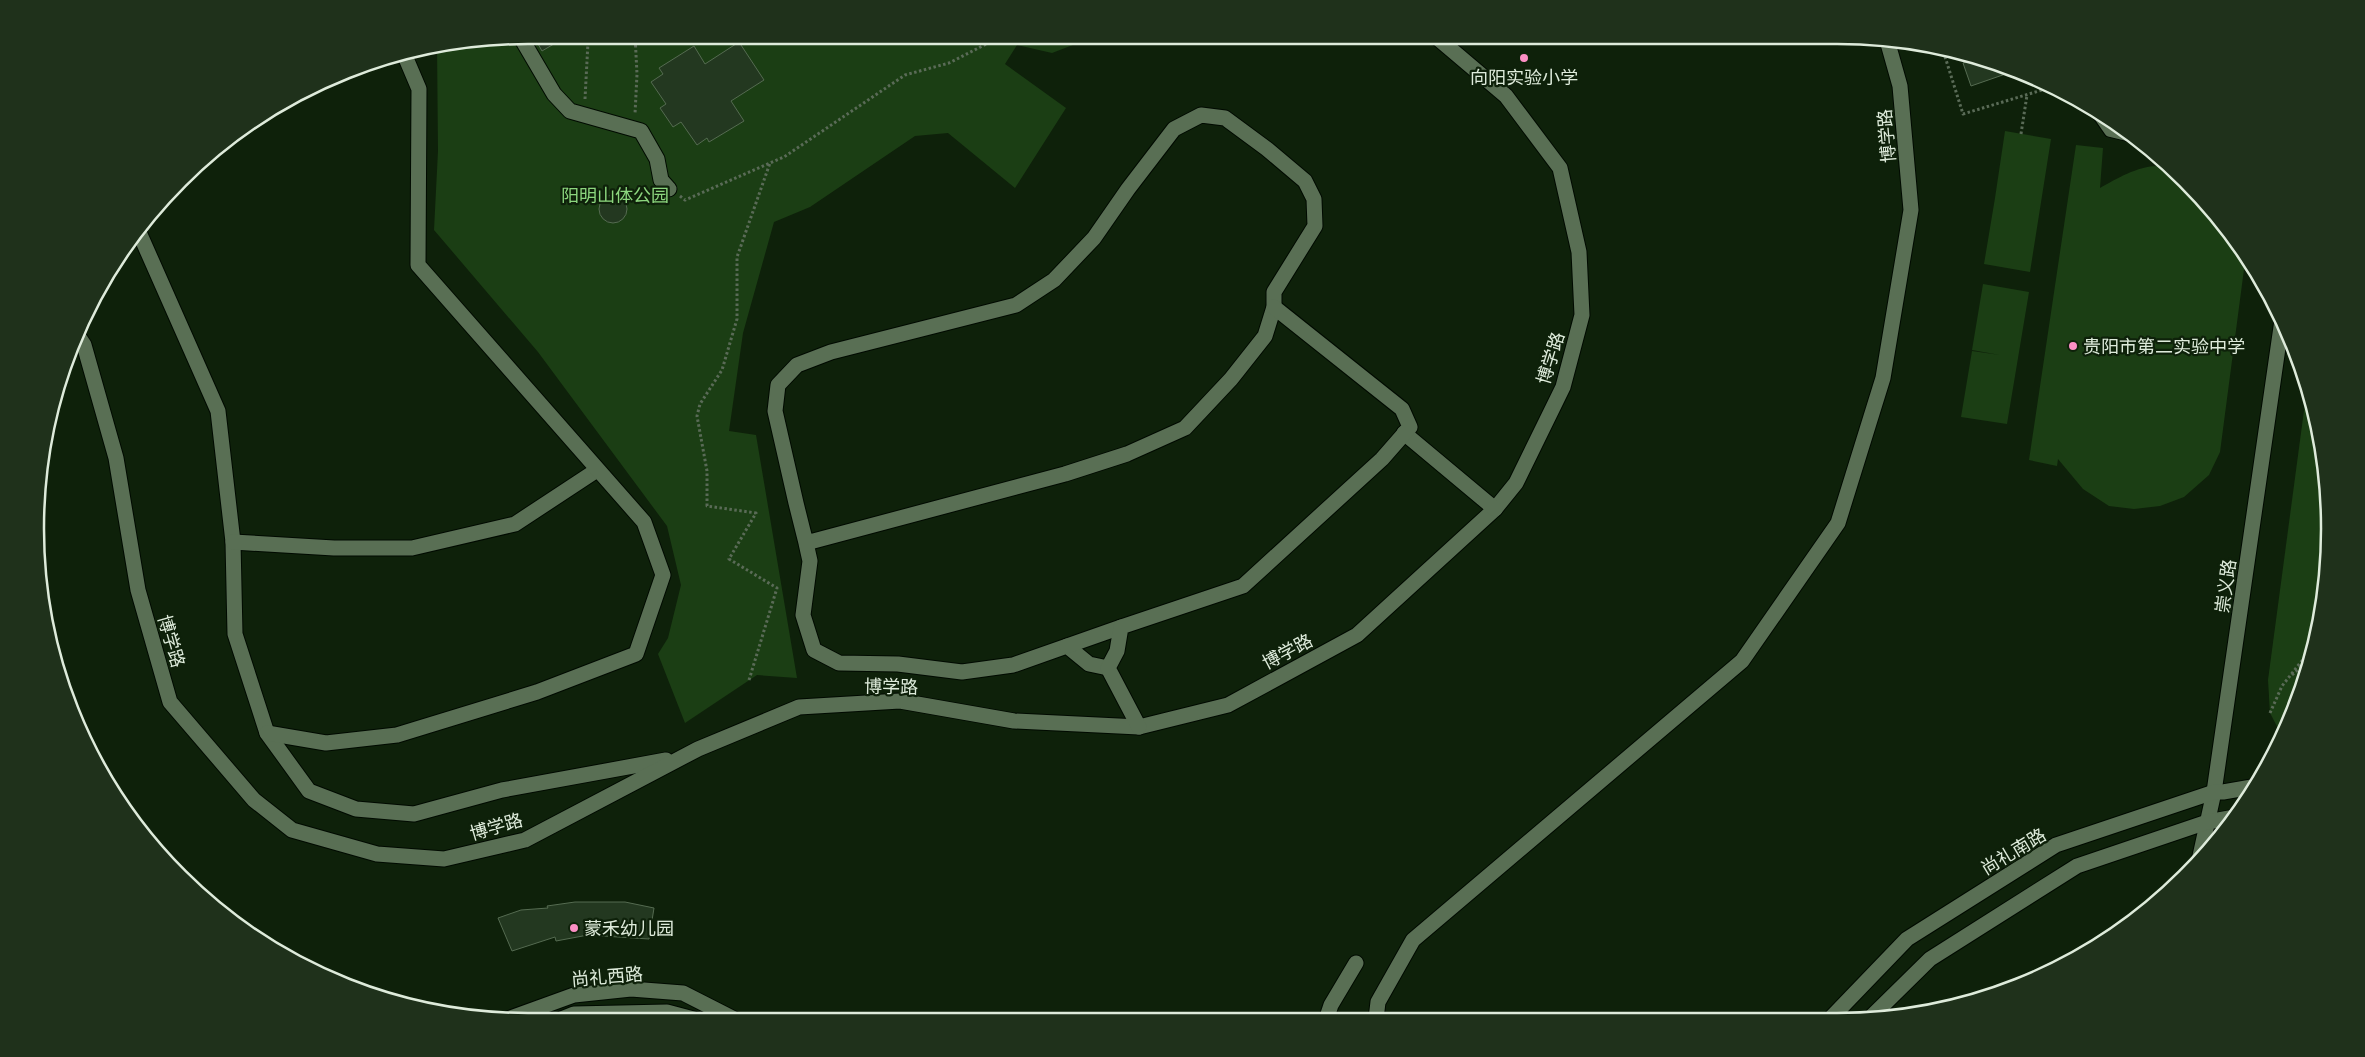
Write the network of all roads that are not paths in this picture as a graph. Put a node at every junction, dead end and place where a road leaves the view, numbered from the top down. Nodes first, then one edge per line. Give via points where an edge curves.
1 (525, 44) edge
2 (1445, 44) edge
3 (1889, 47) edge
4 (406, 59) edge
5 (2103, 123) edge
6 (2119, 134) edge
7 (670, 189) road end
8 (141, 237) edge
9 (1274, 308) junction
10 (2280, 334) edge
11 (82, 342) edge
12 (1404, 433) junction
13 (598, 470) junction
14 (1495, 509) junction
15 (233, 542) junction
16 (806, 543) junction
17 (1122, 627) junction
18 (1067, 646) junction
19 (1108, 668) junction
20 (1139, 727) junction
21 (267, 733) junction
22 (682, 757) junction
23 (2246, 788) edge
24 (2214, 792) junction
25 (2225, 819) edge
26 (2207, 822) junction
27 (2202, 847) edge
28 (1356, 963) dead end
29 (1877, 1011) edge
30 (525, 1013) edge
31 (620, 1013) edge
32 (670, 1013) edge
33 (722, 1013) edge
34 (1328, 1013) edge
35 (1377, 1013) edge
36 (1836, 1013) edge

1 - 7 street via 554,94 570,110 641,131 657,160 661,180
2 - 14 street, 博学路 via 1506,96 1560,168 1579,252 1582,315 1562,387 1516,483
3 - 35 street, 博学路 via 1900,86 1911,210 1883,378 1838,523 1742,661 1413,940 1378,1002
4 - 13 street via 419,89 418,265
5 - 6 lane via 2109,132
8 - 15 street via 218,411
9 - 12 street via 1402,409 1410,427
9 - 16 street via 1265,336 1231,379 1185,428 1127,454 1065,474
9 - 16 street via 1274,292 1315,226 1314,199 1305,181 1268,148 1225,118 1201,115 1174,129 1094,238 1054,280 1023,300 830,352 797,365 778,385 775,411
10 - 24 street, 崇义路
11 - 22 street, 博学路 via 116,458 138,590 170,702 254,800 292,830 377,854 444,859 525,840
12 - 14 street
12 - 17 street via 1382,459 1243,586
13 - 15 street via 515,524 412,548 334,548
13 - 21 street via 644,522 662,575 636,654 537,692 397,735 326,743
14 - 20 street, 博学路 via 1357,635 1228,705
15 - 21 street via 236,634
16 - 18 street via 810,561 803,615 814,650 839,664 898,664 962,672 1013,665
17 - 18 street
17 - 19 street via 1117,651
18 - 19 street via 1089,664
19 - 20 street
20 - 22 street, 博学路 via 1014,721 900,701 799,707
21 - 22 street via 309,791 356,809 414,814 502,790
23 - 24 street, 尚礼南路
24 - 26 street, 崇义路
24 - 36 street, 尚礼南路 via 2056,845 1907,939
25 - 26 street
26 - 27 street, 崇义路
26 - 29 street via 2077,866 1930,959
28 - 34 street
30 - 33 street, 尚礼西路 via 574,996 631,989 683,993
31 - 32 street, 尚礼西路

